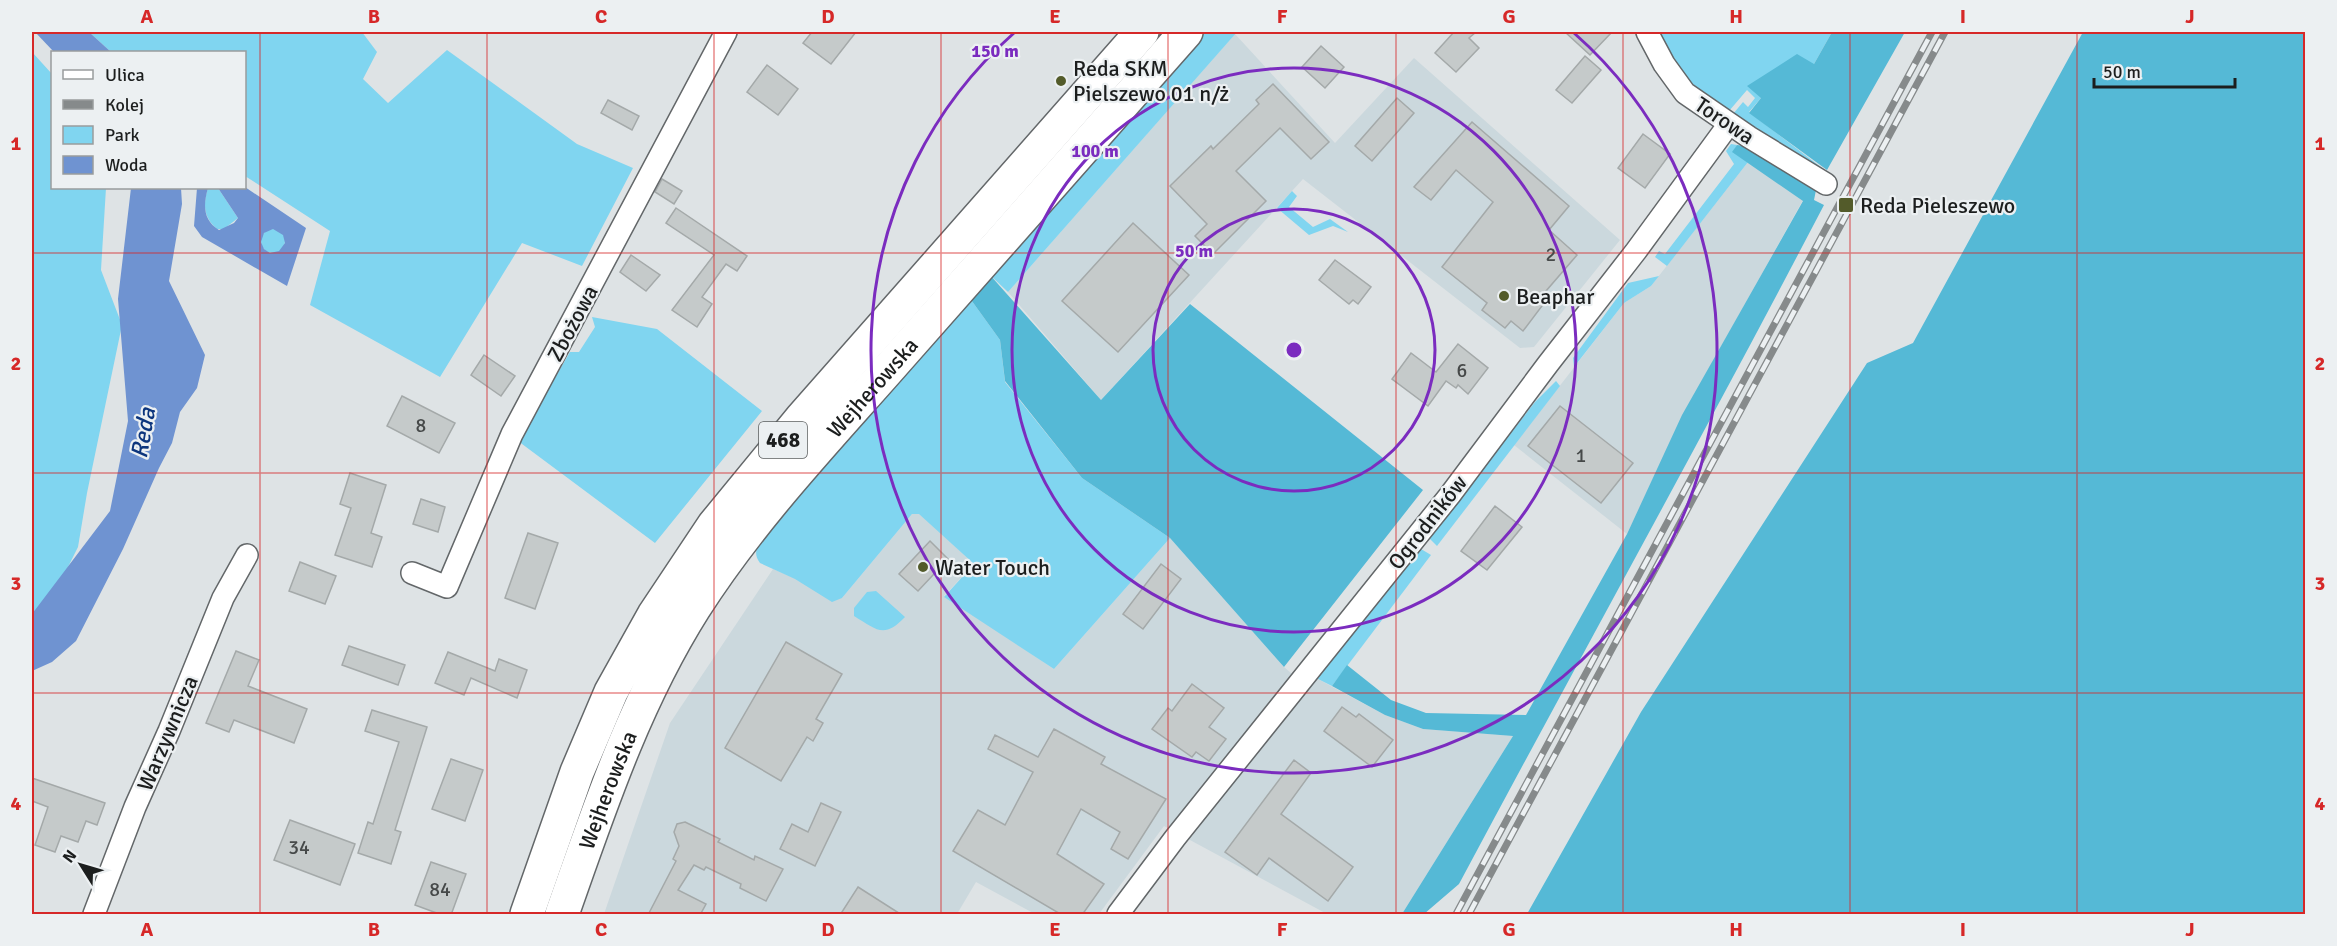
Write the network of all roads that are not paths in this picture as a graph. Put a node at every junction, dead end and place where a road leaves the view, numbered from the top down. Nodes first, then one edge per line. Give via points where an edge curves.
1 (726, 32) edge
2 (1142, 32) edge
3 (1186, 32) edge
4 (1647, 32) edge
5 (1729, 124) junction
6 (1826, 184) dead end
7 (247, 555) dead end
8 (412, 573) dead end
9 (94, 915) edge
10 (527, 915) edge
11 (562, 915) edge
12 (1118, 915) edge

1 - 8 street, Zbożowa via 512,434 447,587
2 - 10 main road, Wejherowska / 468 via 801,419 714,525 654,615 611,692 577,772
3 - 11 main road, Wejherowska / 468 via 803,465 694,608 651,684 610,778
4 - 5 street, Torowa via 1685,93
5 - 6 street, Torowa
5 - 12 street, Ogrodników via 1450,495 1175,838
7 - 9 street, Warzywnicza via 223,598

